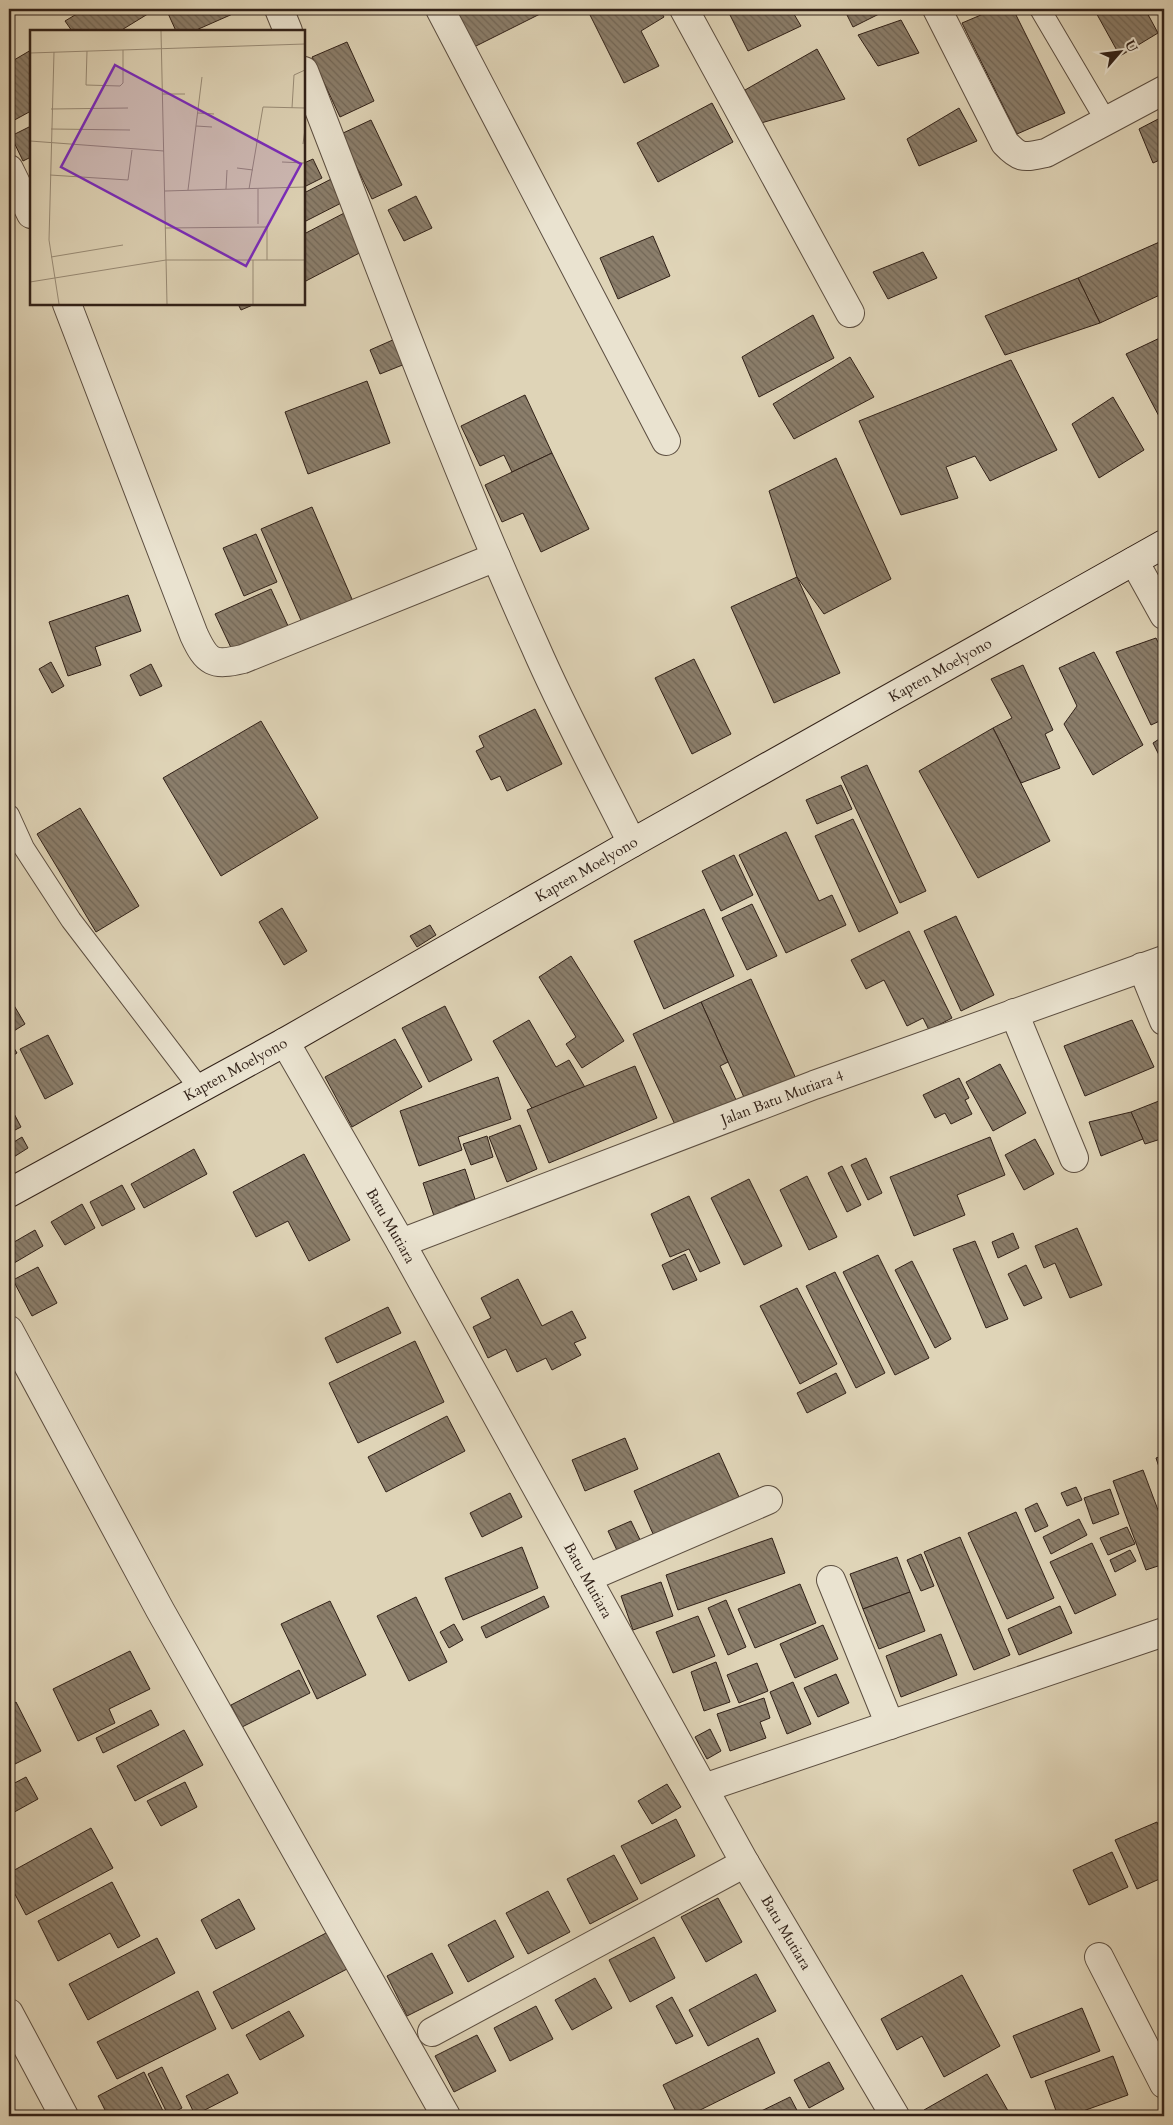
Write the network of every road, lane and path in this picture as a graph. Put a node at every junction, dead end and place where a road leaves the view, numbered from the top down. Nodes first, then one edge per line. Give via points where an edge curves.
1 (280, 9) edge
2 (440, 9) edge
3 (684, 9) edge
4 (937, 9) edge
5 (1040, 9) edge
6 (288, 30) edge
7 (305, 74) edge
8 (1164, 90) edge
9 (1106, 121) junction
10 (9, 169) edge
11 (30, 212) edge
12 (67, 305) edge
13 (850, 313) dead end
14 (666, 441) dead end
15 (1164, 544) edge
16 (496, 557) junction
17 (1134, 561) junction
18 (1164, 615) edge
19 (9, 815) edge
20 (632, 843) junction
21 (1153, 964) edge
22 (1014, 1013) junction
23 (1164, 1021) edge
24 (285, 1042) junction
25 (200, 1089) junction
26 (1074, 1158) dead end
27 (9, 1193) edge
28 (401, 1243) junction
29 (9, 1330) edge
30 (768, 1500) dead end
31 (587, 1578) junction
32 (831, 1580) dead end
33 (1164, 1632) edge
34 (890, 1725) junction
35 (704, 1788) junction
36 (745, 1863) junction
37 (1099, 1956) dead end
38 (9, 2013) edge
39 (432, 2032) dead end
40 (1164, 2084) edge
41 (64, 2116) edge
42 (446, 2116) edge
43 (895, 2116) edge

1 - 6 street
2 - 14 street
3 - 13 street
4 - 9 street via 1005,142 1016,155 1027,157 1046,153
5 - 9 lane
7 - 16 street
8 - 9 street
10 - 11 street
12 - 16 street via 194,635 213,662 222,664 243,659
15 - 17 street, Kapten Moelyono
16 - 20 street via 535,647
17 - 18 street
17 - 20 street, Kapten Moelyono
19 - 25 lane via 24,848 71,920
20 - 24 street, Kapten Moelyono
21 - 22 street, Jalan Batu Mutiara 4
21 - 23 street
22 - 26 street
22 - 28 street, Jalan Batu Mutiara 4 via 814,1085
24 - 25 street, Kapten Moelyono
24 - 28 street, Batu Mutiara
25 - 27 street, Kapten Moelyono
28 - 31 street, Batu Mutiara
29 - 42 street via 160,1610
30 - 31 street
31 - 35 street, Batu Mutiara
32 - 34 street
33 - 34 street
34 - 35 street
35 - 36 street, Batu Mutiara
36 - 39 street
36 - 43 street, Batu Mutiara
37 - 40 street
38 - 41 street

